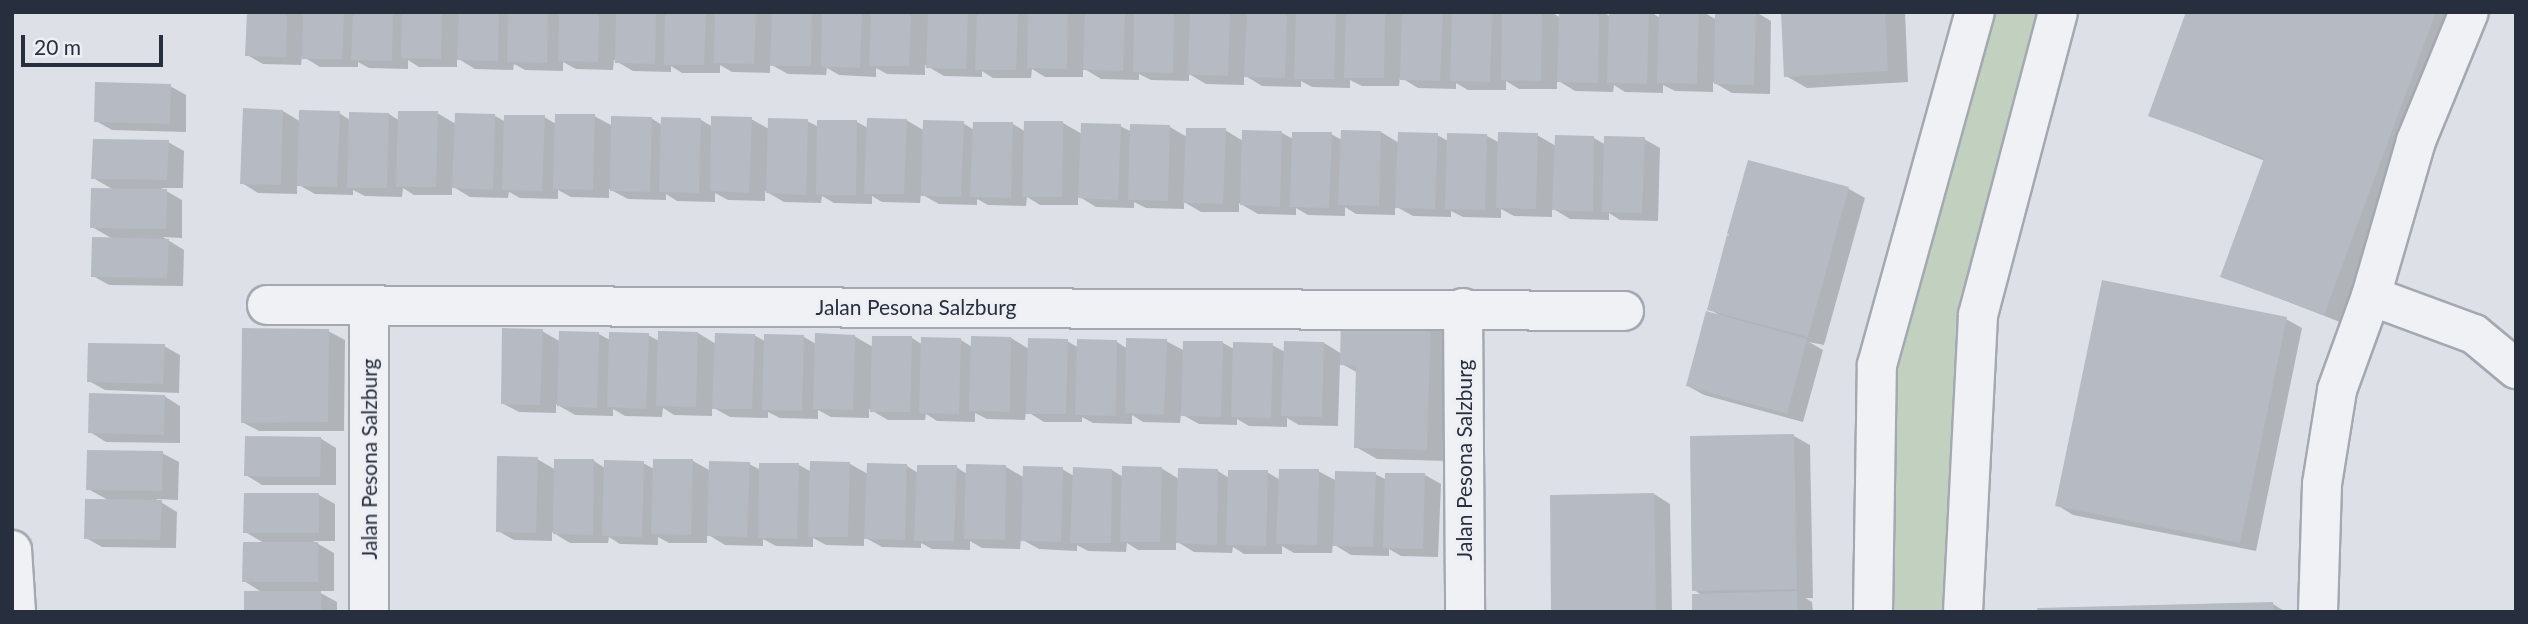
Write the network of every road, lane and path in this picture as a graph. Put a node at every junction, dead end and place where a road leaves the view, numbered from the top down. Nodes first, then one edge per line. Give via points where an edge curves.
1 (1975, 12) edge
2 (2058, 12) edge
3 (2469, 12) edge
4 (2371, 296) junction
5 (267, 305) dead end
6 (369, 306) junction
7 (1463, 309) junction
8 (1624, 311) dead end
9 (2516, 369) edge
10 (12, 550) edge
11 (16, 612) edge
12 (369, 612) edge
13 (1465, 612) edge
14 (1873, 612) edge
15 (1963, 612) edge
16 (2318, 612) edge

1 - 14 street via 1877,365
2 - 15 street via 1978,315
3 - 4 street via 2416,141
4 - 9 street via 2474,334
4 - 16 street via 2337,390 2322,484
5 - 6 street, Jalan Pesona Salzburg
6 - 7 street, Jalan Pesona Salzburg
6 - 12 street, Jalan Pesona Salzburg
7 - 8 street, Jalan Pesona Salzburg
7 - 13 street, Jalan Pesona Salzburg
10 - 11 street

